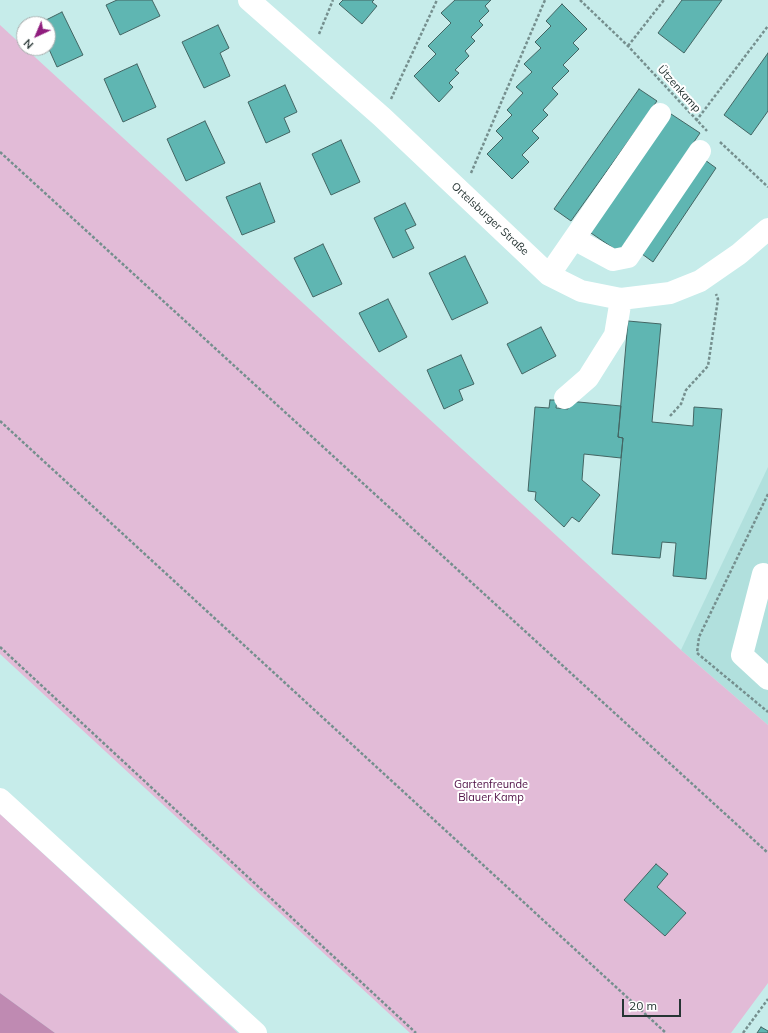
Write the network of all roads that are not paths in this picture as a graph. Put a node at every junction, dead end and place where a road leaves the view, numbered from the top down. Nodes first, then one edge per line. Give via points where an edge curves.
1 (249, 0) edge
2 (660, 114) dead end
3 (710, 142) road end
4 (768, 229) edge
5 (574, 239) junction
6 (550, 275) junction
7 (621, 299) junction
8 (565, 398) dead end
9 (763, 574) dead end
10 (768, 679) edge
11 (0, 799) edge
12 (256, 1033) edge

1 - 6 street, Ortelsburger Straße via 382,117
2 - 5 street
3 - 5 street via 628,257 613,260
4 - 7 street, Ortelsburger Straße via 739,254 700,281 670,293
5 - 6 street
6 - 7 street, Ortelsburger Straße via 581,291
7 - 8 street via 615,335 588,378
9 - 10 street via 742,655
11 - 12 street

